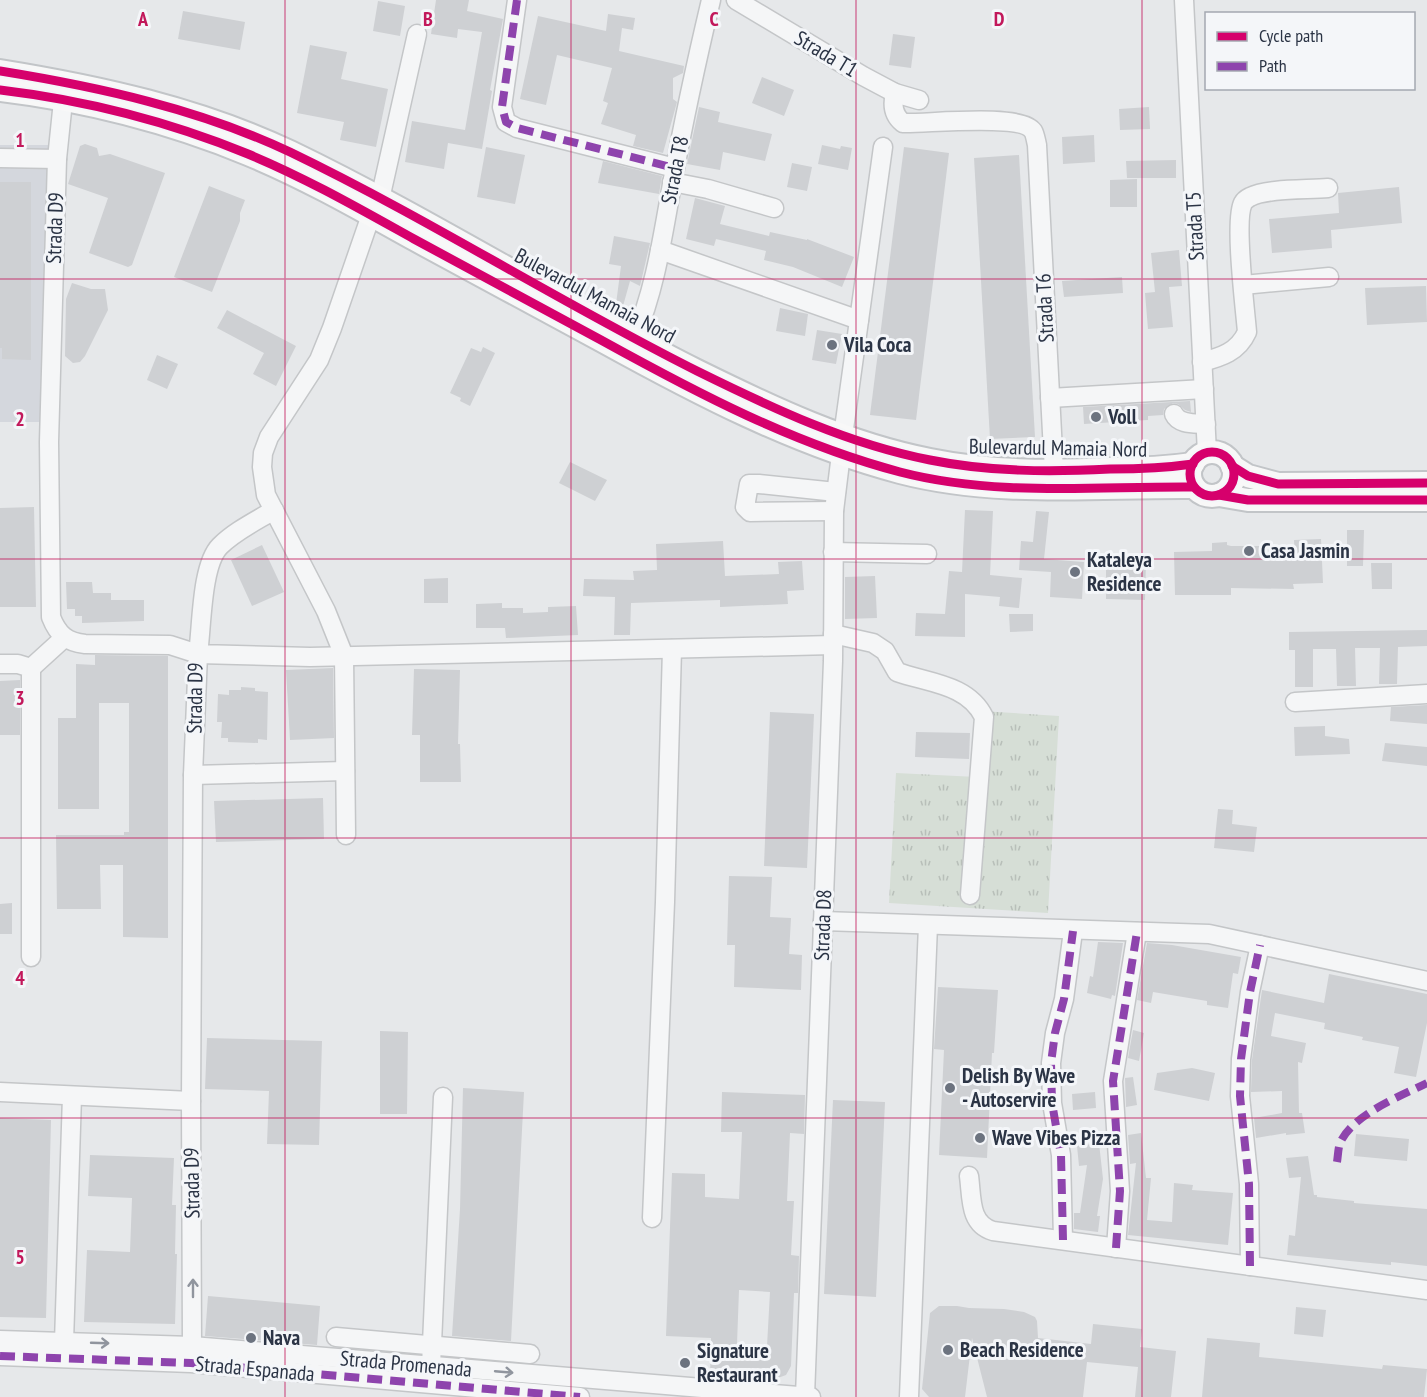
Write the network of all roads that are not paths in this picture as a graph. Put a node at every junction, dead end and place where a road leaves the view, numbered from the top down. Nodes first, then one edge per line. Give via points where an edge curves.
1 (518, 0) edge
2 (711, 0) edge
3 (736, 0) edge
4 (1184, 0) edge
5 (417, 34) dead end
6 (0, 71) edge
7 (0, 90) edge
8 (895, 93) junction
9 (919, 100) dead end
10 (63, 101) junction
11 (883, 147) dead end
12 (0, 158) edge
13 (57, 159) junction
14 (674, 175) junction
15 (1328, 188) dead end
16 (376, 207) junction
17 (774, 208) dead end
18 (660, 250) junction
19 (1329, 278) dead end
20 (1243, 285) junction
21 (859, 320) junction
22 (634, 339) junction
23 (1202, 362) junction
24 (1204, 389) junction
25 (1050, 398) junction
26 (1173, 401) junction
27 (1206, 424) junction
28 (842, 445) junction
29 (1200, 458) junction
30 (1232, 466) junction
31 (1054, 471) junction
32 (1427, 483) edge
33 (1194, 487) junction
34 (836, 492) junction
35 (1219, 495) junction
36 (1427, 500) edge
37 (274, 510) junction
38 (834, 511) junction
39 (833, 552) junction
40 (927, 554) dead end
41 (64, 638) junction
42 (833, 640) junction
43 (672, 649) junction
44 (198, 654) junction
45 (344, 656) junction
46 (0, 664) edge
47 (31, 668) junction
48 (1427, 694) edge
49 (1295, 702) dead end
50 (345, 771) junction
51 (194, 775) junction
52 (346, 835) dead end
53 (970, 896) dead end
54 (823, 921) junction
55 (928, 925) junction
56 (1073, 931) junction
57 (1137, 932) junction
58 (1260, 945) junction
59 (31, 957) dead end
60 (1427, 981) edge
61 (0, 1092) edge
62 (72, 1096) junction
63 (442, 1097) dead end
64 (191, 1101) junction
65 (969, 1176) dead end
66 (652, 1218) dead end
67 (1063, 1240) junction
68 (1116, 1248) junction
69 (1250, 1266) junction
70 (1427, 1290) edge
71 (336, 1337) dead end
72 (0, 1340) edge
73 (64, 1342) junction
74 (432, 1345) junction
75 (192, 1346) junction
76 (530, 1354) dead end
77 (0, 1356) edge
78 (431, 1366) junction
79 (580, 1397) edge
80 (808, 1397) edge
81 (909, 1397) edge

1 - 14 street via 502,107 506,122
2 - 14 street, Strada T8
3 - 8 street, Strada T1
4 - 23 street, Strada T5
5 - 16 street
6 - 16 main road, Bulevardul Mamaia Nord via 111,92 207,119 290,152
7 - 10 main road, Bulevardul Mamaia Nord
8 - 9 street, Strada T1
8 - 25 street, Strada T6 via 892,104 897,119 903,123 999,120 1033,131 1037,145
10 - 13 street, Strada D9
10 - 16 main road, Bulevardul Mamaia Nord via 202,137
11 - 21 street, Strada D8
12 - 13 street
13 - 41 street, Strada D9 via 49,547 51,617
14 - 17 street
14 - 18 street, Strada T8
15 - 20 street via 1264,192 1244,201 1240,239
16 - 22 main road, Bulevardul Mamaia Nord
16 - 28 main road, Bulevardul Mamaia Nord via 665,375 787,434
16 - 37 street via 319,360 269,437 263,453 266,495
18 - 21 street
18 - 22 street, Strada T8 via 643,319
19 - 20 street
20 - 23 street via 1246,332 1242,343 1222,357
21 - 28 street, Strada D8
22 - 28 main road, Bulevardul Mamaia Nord via 812,425
23 - 24 street, Strada T5
24 - 26 street
24 - 27 street, Strada T5
25 - 26 street
25 - 31 street, Strada T6
26 - 27 street via 1180,421
27 - 29 street, Strada T5
28 - 31 main road, Bulevardul Mamaia Nord via 1009,470
28 - 33 main road, Bulevardul Mamaia Nord via 926,478 996,487
28 - 34 street, Strada D8
29 - 30 main road via 1218,453
29 - 31 main road, Bulevardul Mamaia Nord via 1163,468
29 - 33 main road via 1190,472
30 - 32 main road via 1278,484
30 - 35 main road via 1232,484
33 - 35 main road via 1207,495
34 - 38 street, Strada D8
34 - 38 street via 759,484 748,484 746,491 745,507 750,512
35 - 36 main road via 1248,500
37 - 44 street via 218,547 208,569
37 - 45 street via 326,611
38 - 39 street, Strada D8
39 - 40 street
39 - 42 street, Strada D8
41 - 44 street, Strada D9 via 85,645 170,645
41 - 47 street
42 - 43 street
42 - 53 street via 873,643 885,651 897,672 944,685 978,705 984,717
42 - 54 street, Strada D8
43 - 45 street
43 - 66 street
44 - 45 street
44 - 51 street, Strada D9
45 - 50 street
46 - 47 street
47 - 59 street
48 - 49 street
50 - 51 street
50 - 52 street
51 - 64 street, Strada D9
54 - 55 street
54 - 80 street, Strada D8
55 - 56 street
55 - 81 street
56 - 57 street
56 - 67 street via 1051,1063 1052,1103 1061,1155
57 - 58 street via 1209,934
57 - 68 street via 1113,1081 1119,1191
58 - 60 street
58 - 69 street via 1250,992 1240,1096 1249,1184
61 - 62 street
62 - 64 street
62 - 73 street
63 - 74 street
75 -> 64 street, Strada D9
65 - 67 street via 974,1216 985,1229
67 - 68 street
68 - 69 street
69 - 70 street
71 - 74 street
72 - 73 street, Strada Promenada
73 -> 75 street, Strada Promenada
74 - 76 street
74 - 78 street
75 - 78 street, Strada Promenada
77 - 79 street, Strada Espanada via 191,1363
78 -> 80 street, Strada Promenada

